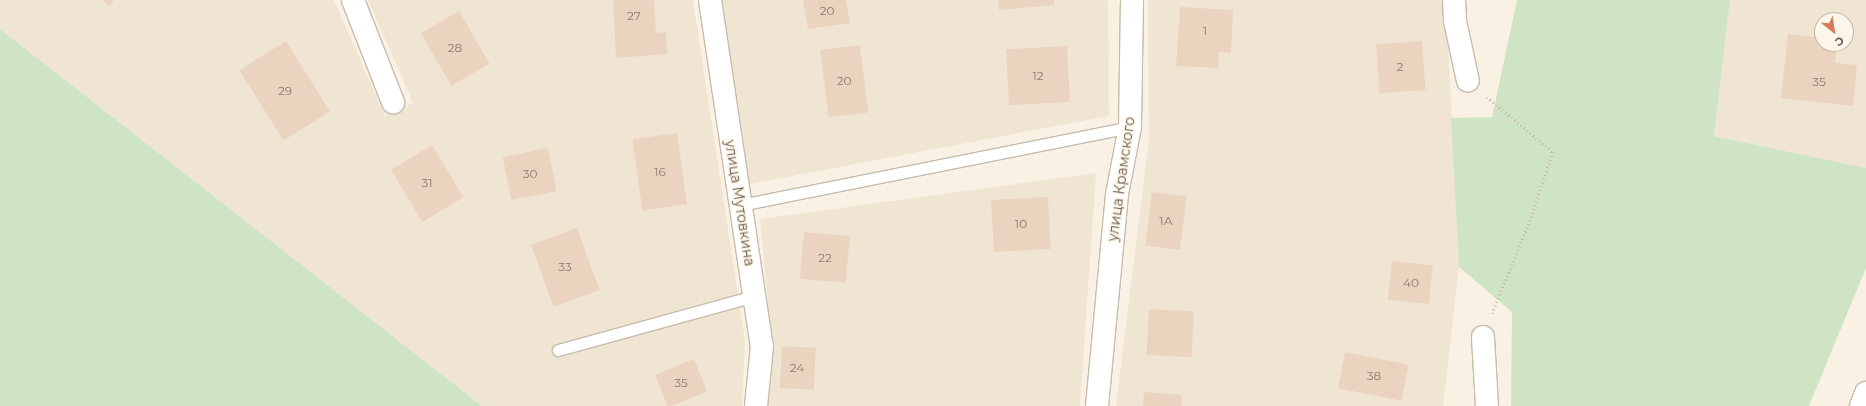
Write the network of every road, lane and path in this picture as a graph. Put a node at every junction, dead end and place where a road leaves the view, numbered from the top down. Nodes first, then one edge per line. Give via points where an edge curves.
1 (353, 0) edge
2 (710, 0) edge
3 (1132, 0) edge
4 (1454, 0) edge
5 (1468, 81) joint
6 (393, 102) dead end
7 (1130, 126) junction
8 (740, 205) junction
9 (754, 296) junction
10 (1483, 337) joint
11 (558, 350) dead end
12 (1866, 393) edge
13 (756, 406) edge
14 (1097, 406) edge
15 (1487, 406) edge
16 (1861, 406) edge

1 - 6 street
2 - 8 street, улица Мутовкина
3 - 7 street, улица Крамского
4 - 5 street via 1455,21
5 - 10 path via 1553,152 1529,224
7 - 8 lane
7 - 14 street, улица Крамского via 1117,194
8 - 9 street, улица Мутовкина
9 - 11 lane
9 - 13 street, улица Мутовкина via 762,346
10 - 15 street
12 - 16 street

